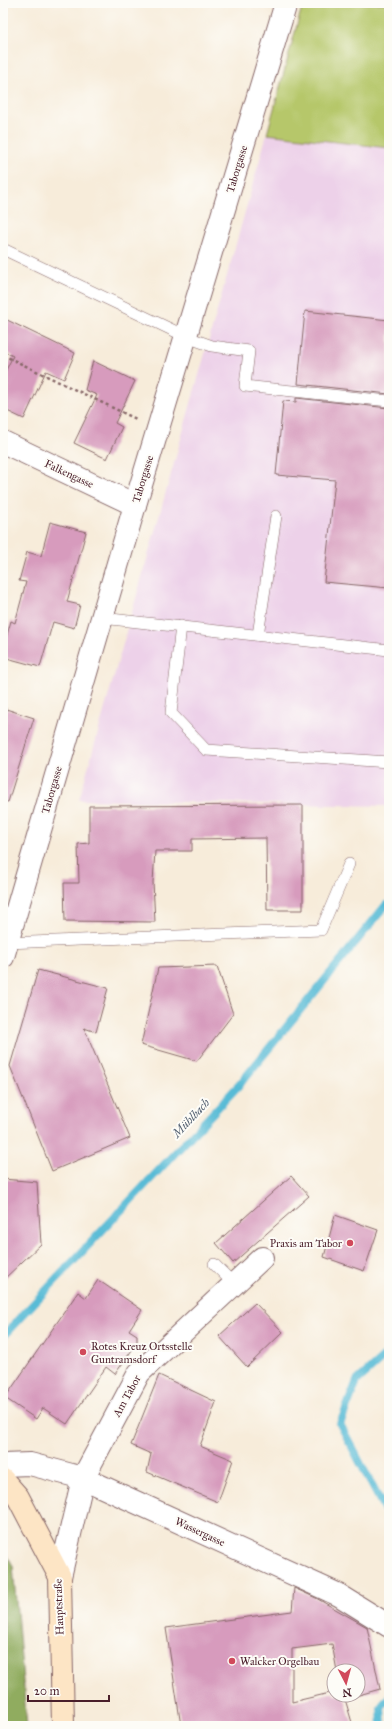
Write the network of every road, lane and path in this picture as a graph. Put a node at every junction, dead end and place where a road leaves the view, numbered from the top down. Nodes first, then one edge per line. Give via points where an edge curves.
1 (286, 3) edge
2 (3, 249) edge
3 (187, 337) junction
4 (3, 355) edge
5 (389, 401) edge
6 (158, 429) junction
7 (3, 442) edge
8 (135, 505) junction
9 (276, 516) dead end
10 (102, 618) junction
11 (182, 626) junction
12 (258, 635) junction
13 (389, 650) edge
14 (389, 762) edge
15 (349, 864) dead end
16 (5, 950) edge
17 (262, 1258) dead end
18 (214, 1264) dead end
19 (234, 1284) junction
20 (3, 1465) edge
21 (83, 1478) junction
22 (3, 1480) edge
23 (60, 1577) junction
24 (389, 1626) edge
25 (63, 1726) edge

1 - 3 street, Taborgasse
2 - 3 lane
3 - 5 lane via 212,346 249,351 245,386
3 - 6 street, Taborgasse
4 - 6 path
6 - 8 street, Taborgasse
7 - 8 street, Falkengasse
8 - 10 street, Taborgasse
9 - 12 lane
10 - 11 lane
10 - 16 street, Taborgasse
11 - 12 lane
11 - 14 lane via 171,713 206,750
12 - 13 lane
15 - 16 lane via 321,930
17 - 19 street, Am Tabor
18 - 19 lane
19 - 21 street, Am Tabor via 139,1373
20 - 21 street, Wassergasse via 30,1464
21 - 23 street, Am Tabor
21 - 24 street, Wassergasse via 340,1595
22 - 23 street, Hauptstraße via 18,1497
23 - 25 street, Hauptstraße

